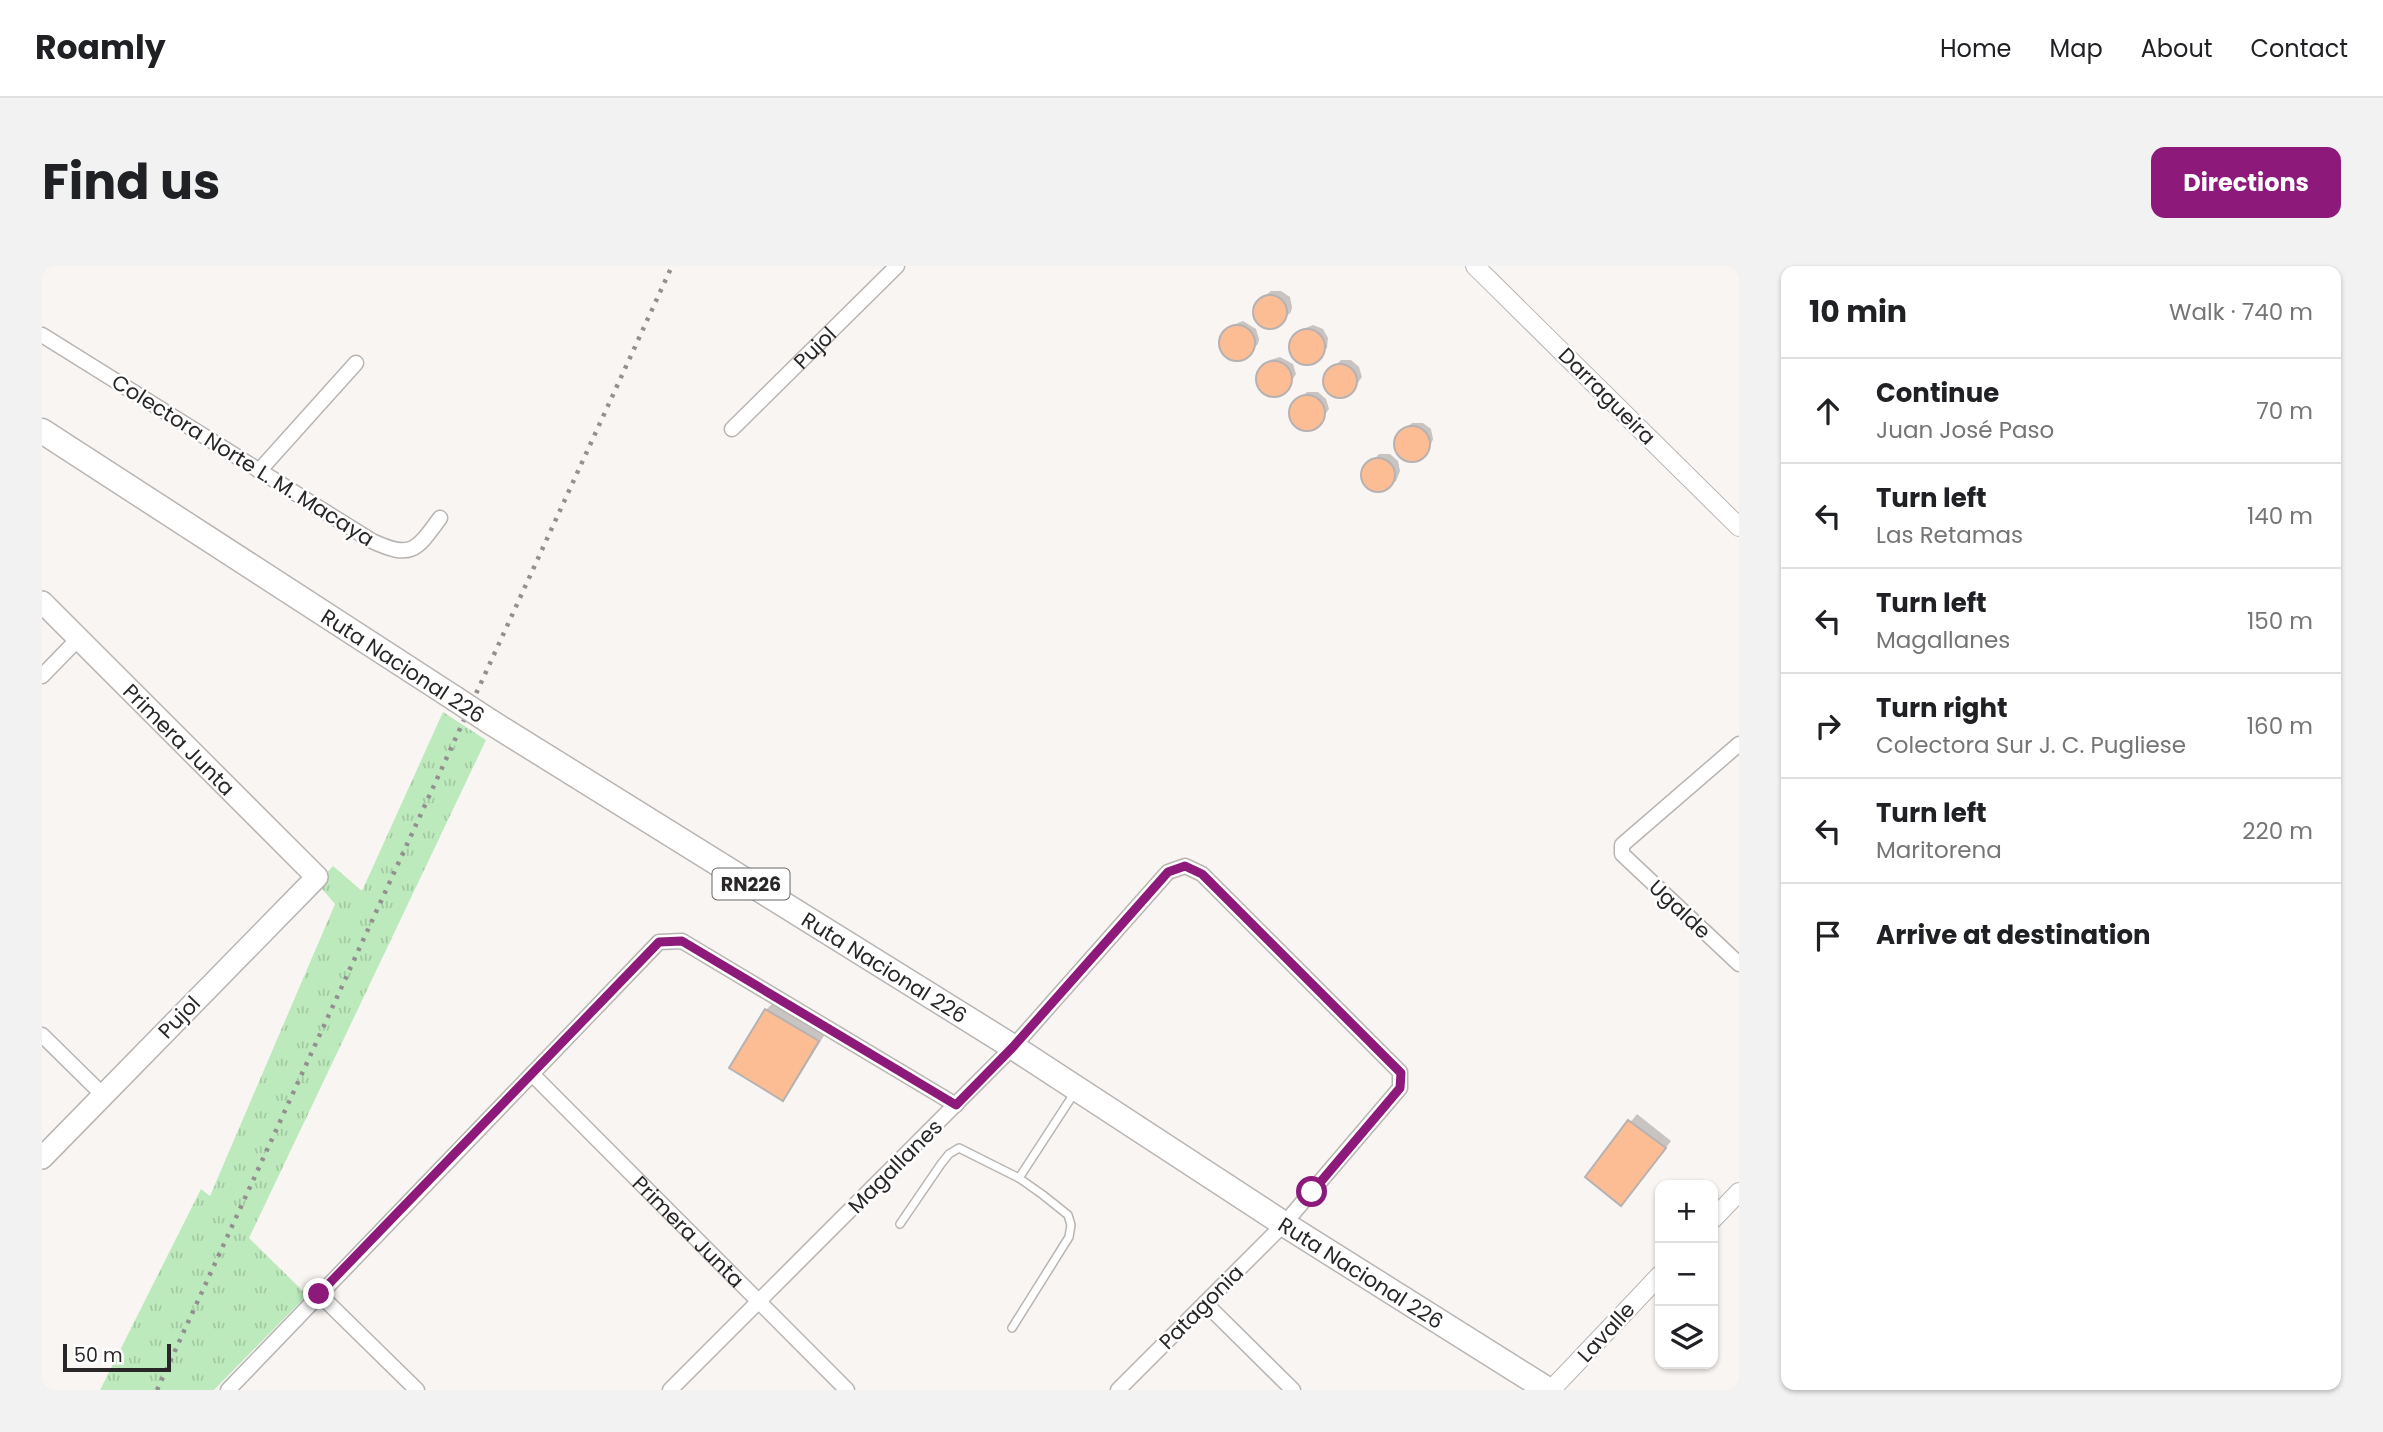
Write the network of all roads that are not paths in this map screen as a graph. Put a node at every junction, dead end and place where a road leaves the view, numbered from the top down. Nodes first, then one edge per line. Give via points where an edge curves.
1 (897, 266) edge
2 (1475, 266) edge
3 (42, 335) edge
4 (356, 363) dead end
5 (732, 429) dead end
6 (42, 431) edge
7 (259, 471) junction
8 (440, 519) dead end
9 (1739, 527) edge
10 (42, 602) edge
11 (79, 638) junction
12 (42, 677) edge
13 (1739, 744) edge
14 (317, 877) joint
15 (1739, 964) edge
16 (42, 1035) edge
17 (1013, 1047) junction
18 (1401, 1073) joint
19 (532, 1074) junction
20 (1077, 1089) junction
21 (103, 1095) junction
22 (956, 1105) junction
23 (42, 1158) edge
24 (1019, 1178) junction
25 (1739, 1192) edge
26 (1718, 1214) edge
27 (900, 1224) dead end
28 (1284, 1224) junction
29 (1655, 1280) edge
30 (319, 1294) junction
31 (758, 1303) junction
32 (1205, 1304) junction
33 (1012, 1328) dead end
34 (228, 1390) edge
35 (417, 1390) edge
36 (670, 1390) edge
37 (847, 1390) edge
38 (1118, 1390) edge
39 (1293, 1390) edge
40 (1550, 1390) edge

1 - 5 street, Pujol
2 - 9 street, Darragueira
3 - 7 street, Colectora Norte L. M. Macaya
4 - 7 street
6 - 17 highway, Ruta Nacional 226 / RN226, bridge via 489,721
7 - 8 street, Colectora Norte L. M. Macaya via 391,550 403,552 421,543
10 - 11 main road, Primera Junta
11 - 12 street
11 - 14 main road, Primera Junta
13 - 15 street, Ugalde via 1622,845 1622,854
14 - 21 main road, Pujol
16 - 21 street
17 - 18 street, Magallanes via 1168,872 1185,866 1202,874
17 - 20 highway, Ruta Nacional 226 / RN226
17 - 22 street, Magallanes
18 - 28 street, Patagonia via 1400,1088
19 - 22 street via 659,942 682,941
19 - 30 street
19 - 31 street, Primera Junta
20 - 24 lane
20 - 28 highway, Ruta Nacional 226 / RN226
21 - 23 main road, Pujol
22 - 31 street, Magallanes
24 - 27 lane via 959,1148 949,1154
24 - 33 lane via 1068,1215 1071,1225 1069,1237
25 - 26 street
28 - 32 street, Patagonia
28 - 40 highway, Ruta Nacional 226 / RN226
29 - 40 street, Lavalle
30 - 34 street
30 - 35 street
31 - 36 street, Magallanes
31 - 37 street, Primera Junta
32 - 38 street, Patagonia
32 - 39 street

